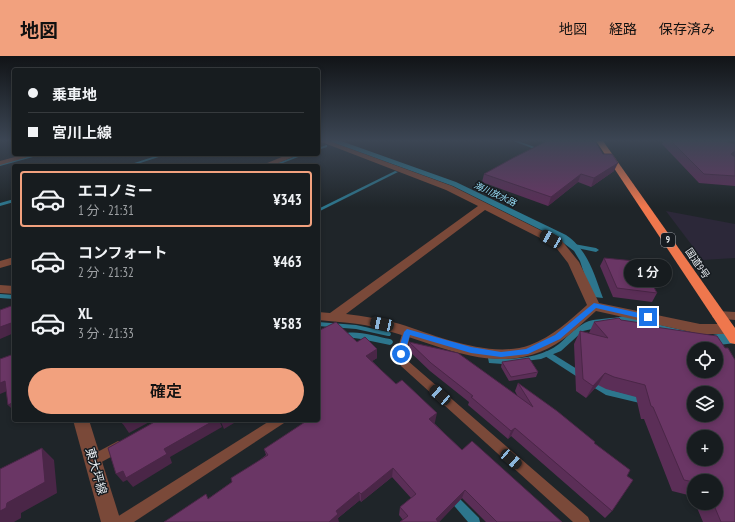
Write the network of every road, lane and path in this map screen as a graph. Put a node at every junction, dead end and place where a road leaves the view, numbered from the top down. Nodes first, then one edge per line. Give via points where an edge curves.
1 (379, 163) edge
2 (614, 163) edge
3 (485, 205) junction
4 (12, 261) edge
5 (0, 265) edge
6 (0, 289) edge
7 (12, 290) edge
8 (594, 306) junction
9 (718, 314) junction
10 (320, 316) edge
11 (735, 316) edge
12 (333, 317) junction
13 (407, 332) junction
14 (731, 334) edge
15 (82, 422) edge
16 (277, 422) edge
17 (126, 442) edge
18 (92, 461) junction
19 (111, 522) edge
20 (122, 522) edge
21 (583, 522) edge

1 - 3 street via 435,182
2 - 9 highway, 国道9号 / 9
3 - 8 street via 558,243 573,262
3 - 12 street
4 - 5 street
6 - 7 street
8 - 13 street via 558,337 528,351 486,353
8 - 14 street
9 - 11 street
9 - 14 highway, 国道9号 / 9
10 - 12 street
12 - 13 street via 361,320
13 - 21 lane via 401,354 404,363
15 - 18 street, 東大坪線
16 - 20 lane
17 - 18 lane
18 - 19 street, 東大坪線

